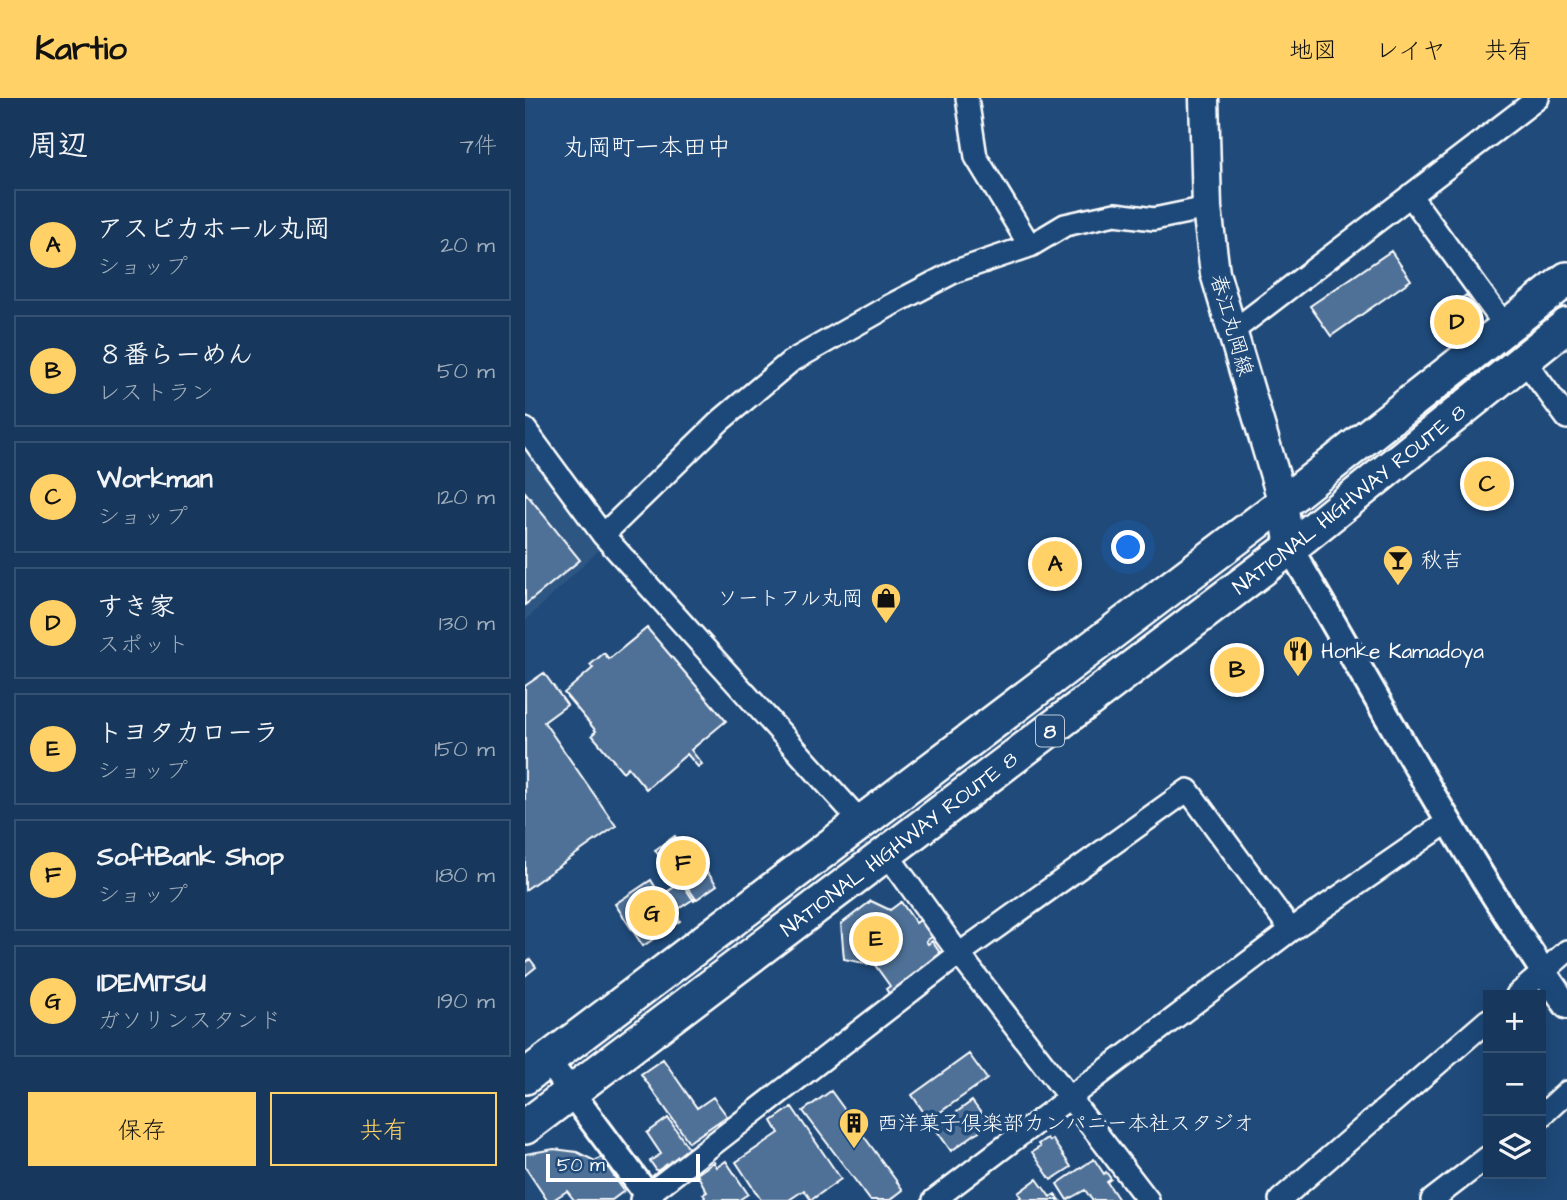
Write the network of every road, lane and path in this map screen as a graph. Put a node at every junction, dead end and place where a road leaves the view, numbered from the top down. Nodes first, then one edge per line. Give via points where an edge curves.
1 (967, 98) edge
2 (1205, 98) edge
3 (1538, 98) edge
4 (1411, 195) junction
5 (1207, 208) junction
6 (1030, 246) junction
7 (1567, 279) edge
8 (1567, 325) edge
9 (1506, 327) junction
10 (1233, 331) junction
11 (1524, 360) junction
12 (1567, 418) edge
13 (525, 429) edge
14 (1283, 503) junction
15 (603, 535) junction
16 (1290, 548) junction
17 (1449, 821) junction
18 (862, 824) junction
19 (887, 854) junction
20 (1291, 930) junction
21 (1567, 951) edge
22 (959, 954) junction
23 (1543, 972) junction
24 (1523, 990) edge
25 (1567, 1006) edge
26 (1483, 1024) edge
27 (536, 1069) edge
28 (1567, 1092) edge
29 (571, 1094) junction
30 (1071, 1097) junction
31 (1546, 1111) edge
32 (525, 1127) edge
33 (1483, 1161) edge
34 (647, 1198) edge
35 (934, 1200) edge
36 (1148, 1200) edge
37 (1280, 1200) edge
38 (1432, 1200) edge

1 - 6 street via 976,157
2 - 5 main road, 春江丸岡線
3 - 4 street
4 - 9 street
4 - 10 street
5 - 6 street via 1154,219 1115,214 1065,225
5 - 10 main road, 春江丸岡線 via 1215,273
6 - 15 street via 956,271 790,362 720,421
7 - 9 highway, NATIONAL HIGHWAY ROUTE 8 / 8
8 - 11 highway, NATIONAL HIGHWAY ROUTE 8 / 8
9 - 14 highway, NATIONAL HIGHWAY ROUTE 8 / 8
10 - 14 main road, 春江丸岡線
11 - 12 street
11 - 16 highway, NATIONAL HIGHWAY ROUTE 8 / 8
13 - 15 street
14 - 16 main road, 春江丸岡線
14 - 18 highway, NATIONAL HIGHWAY ROUTE 8 / 8
15 - 18 street
16 - 17 street
16 - 19 highway, NATIONAL HIGHWAY ROUTE 8 / 8
17 - 20 street
17 - 23 street
18 - 27 highway, NATIONAL HIGHWAY ROUTE 8 / 8
19 - 22 street
19 - 29 highway, NATIONAL HIGHWAY ROUTE 8 / 8
20 - 22 street via 1188,790
20 - 30 street
21 - 23 street
22 - 30 street
22 - 34 street
23 - 24 street
23 - 25 street
26 - 37 street
27 - 29 street
28 - 31 street
29 - 32 highway, NATIONAL HIGHWAY ROUTE 8 / 8
29 - 34 street
30 - 35 street
30 - 36 street
33 - 38 street

